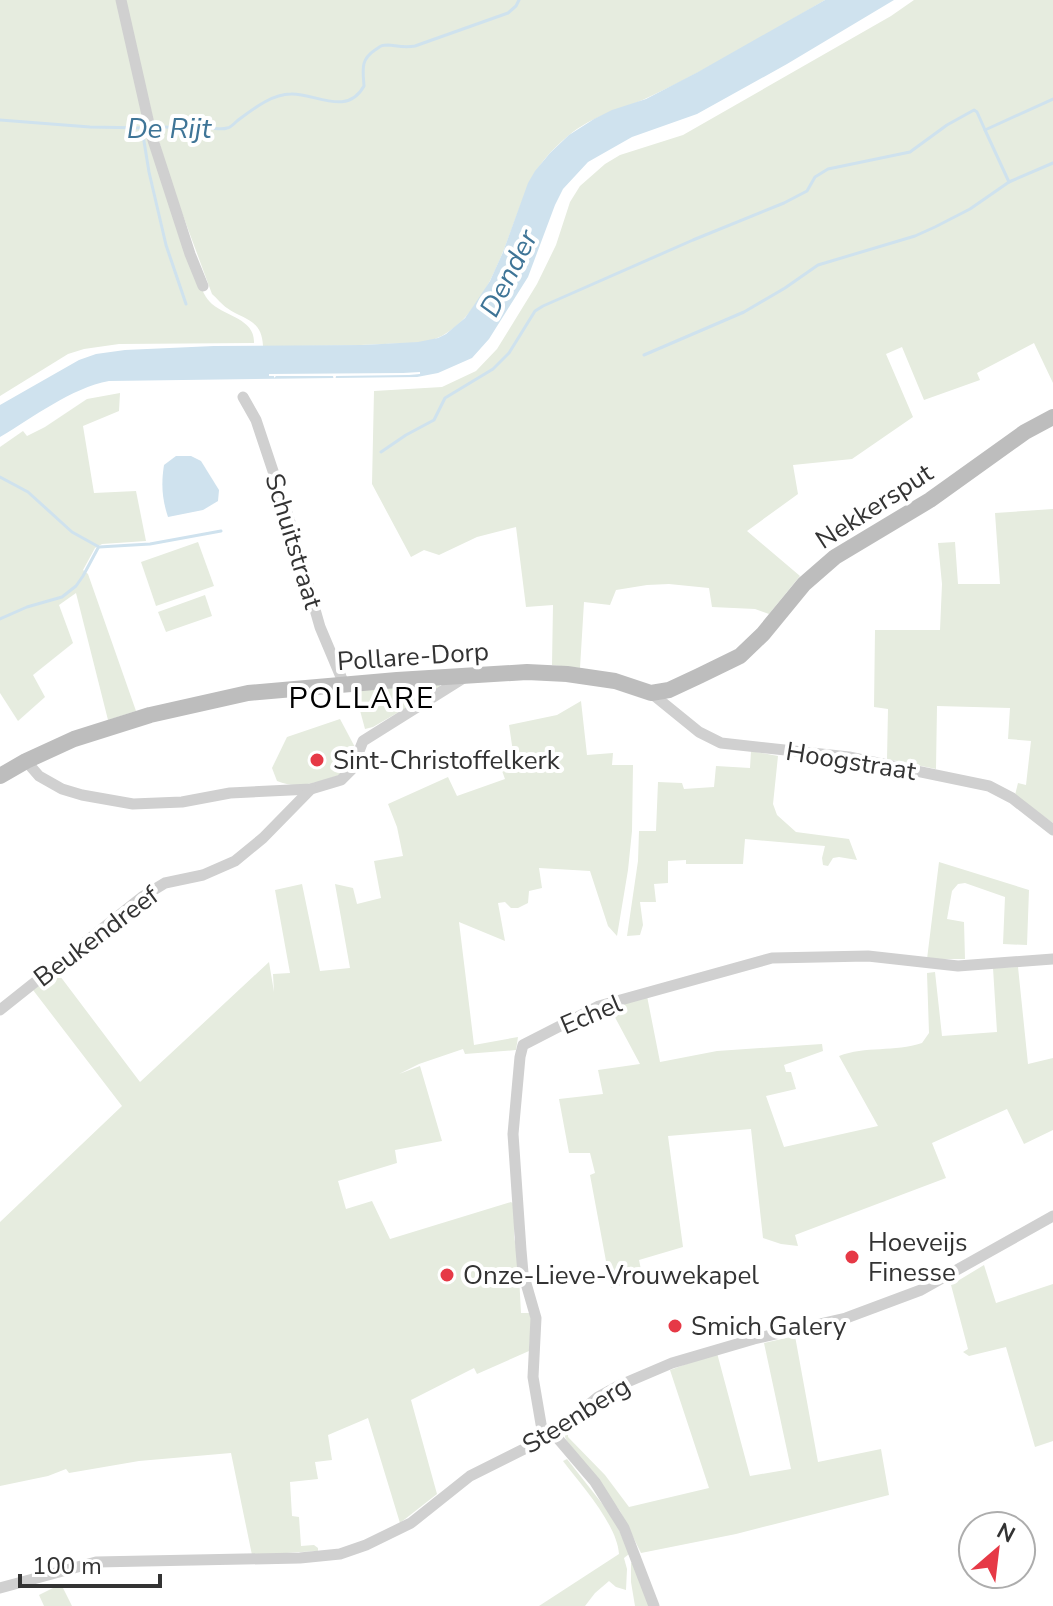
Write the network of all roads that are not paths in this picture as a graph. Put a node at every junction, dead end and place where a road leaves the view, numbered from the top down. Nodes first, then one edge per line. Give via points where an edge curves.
1 (121, 0) edge
2 (203, 286) dead end
3 (243, 397) dead end
4 (1053, 417) edge
5 (467, 676) junction
6 (344, 684) junction
7 (651, 693) junction
8 (26, 761) junction
9 (0, 776) edge
10 (311, 789) junction
11 (1053, 830) edge
12 (1053, 959) edge
13 (0, 1010) edge
14 (1053, 1216) edge
15 (550, 1436) junction
16 (0, 1588) edge
17 (654, 1606) edge

1 - 2 street via 152,137
3 - 6 street, Schuitstraat via 256,420 320,627
4 - 7 street, Nekkersput via 835,557 740,656 669,690
5 - 6 street, Pollare-Dorp
5 - 7 street, Pollare-Dorp via 567,674
5 - 10 street via 363,741 352,769 341,780
6 - 8 street, Pollare-Dorp via 189,705 74,739
7 - 11 street, Hoogstraat via 721,743 849,757 989,786
8 - 9 street, Pollare-Dorp
8 - 10 street via 62,789 133,804
10 - 13 street, Beukendreef via 235,861 165,883 142,897
12 - 15 street, Echel via 958,966 868,956 772,958 599,1006 523,1045 513,1134 523,1273 536,1318 533,1377 541,1424
14 - 15 street, Steenberg via 919,1291 846,1318 645,1373 598,1397
15 - 16 street, Steenberg via 470,1476 411,1523 340,1554 96,1562
15 - 17 street via 595,1482 624,1528

